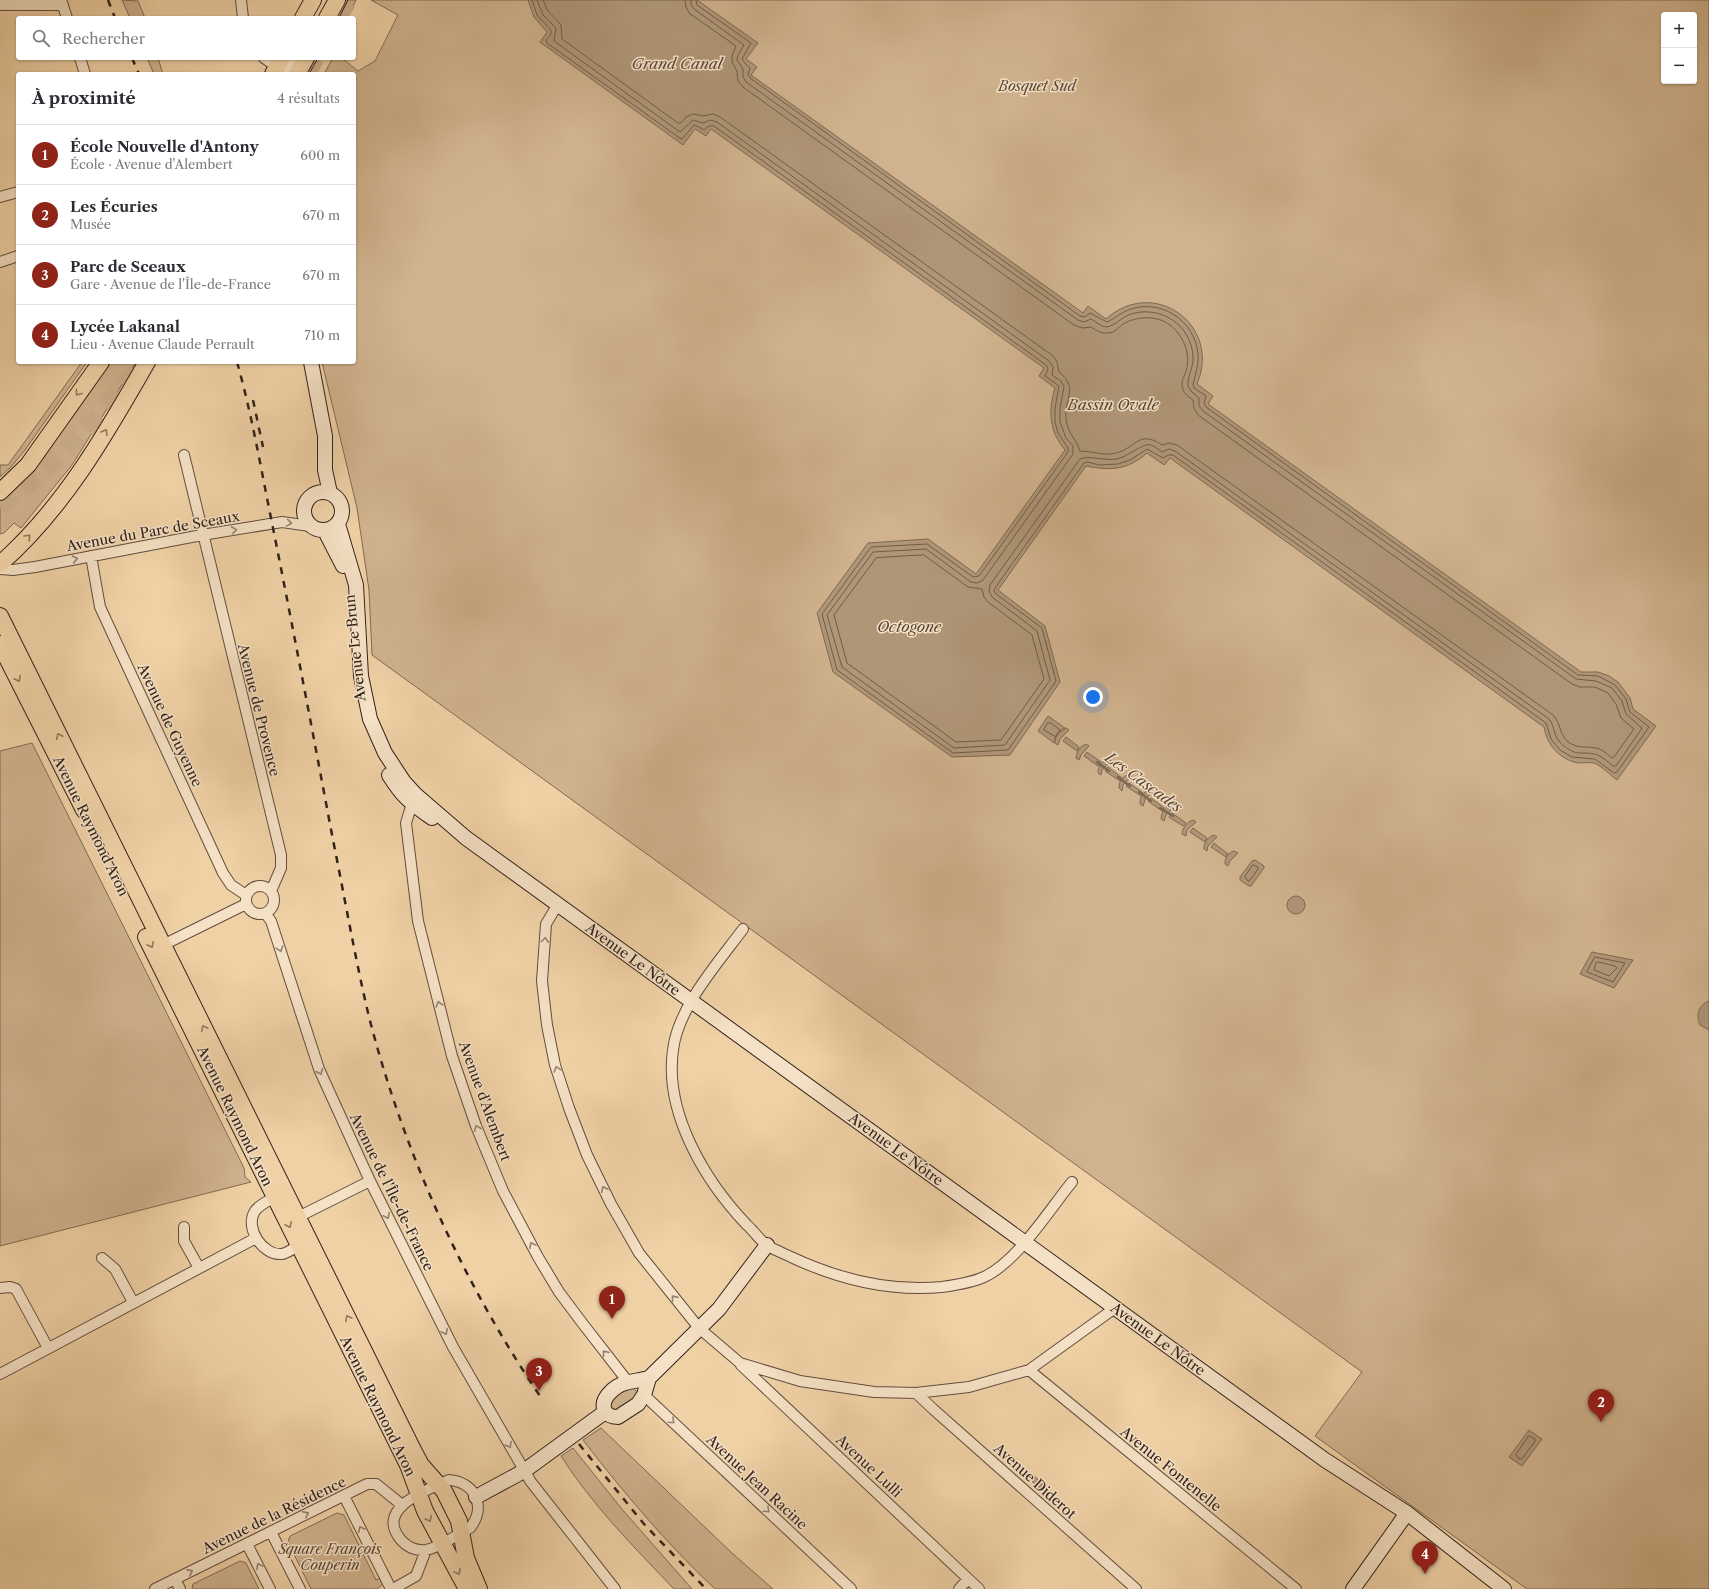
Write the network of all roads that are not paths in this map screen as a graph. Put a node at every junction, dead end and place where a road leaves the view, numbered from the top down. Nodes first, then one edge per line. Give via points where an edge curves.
1 (241, 0) edge
2 (313, 0) edge
3 (337, 0) edge
4 (62, 3) edge
5 (0, 5) edge
6 (66, 16) edge
7 (243, 16) edge
8 (304, 16) edge
9 (328, 16) edge
10 (81, 60) edge
11 (292, 60) edge
12 (302, 60) edge
13 (285, 70) edge
14 (84, 72) edge
15 (16, 193) edge
16 (0, 197) edge
17 (16, 257) edge
18 (0, 262) edge
19 (100, 364) edge
20 (146, 364) edge
21 (311, 364) edge
22 (184, 455) dead end
23 (325, 470) junction
24 (0, 492) edge
25 (330, 493) junction
26 (315, 494) junction
27 (338, 524) junction
28 (310, 526) junction
29 (325, 531) junction
30 (202, 535) junction
31 (91, 556) junction
32 (0, 564) edge
33 (0, 569) edge
34 (0, 616) edge
35 (2, 655) edge
36 (414, 800) junction
37 (271, 891) junction
38 (246, 899) junction
39 (558, 904) junction
40 (265, 913) junction
41 (743, 929) dead end
42 (163, 945) junction
43 (692, 1001) junction
44 (370, 1181) junction
45 (1072, 1182) dead end
46 (275, 1197) junction
47 (298, 1217) junction
48 (184, 1227) dead end
49 (256, 1238) junction
50 (1028, 1238) junction
51 (767, 1245) junction
52 (299, 1246) junction
53 (102, 1258) dead end
54 (199, 1268) junction
55 (0, 1288) edge
56 (133, 1302) junction
57 (1114, 1308) junction
58 (699, 1328) junction
59 (48, 1348) junction
60 (740, 1363) junction
61 (1029, 1370) junction
62 (0, 1374) edge
63 (649, 1378) junction
64 (631, 1382) junction
65 (916, 1393) junction
66 (644, 1395) junction
67 (605, 1412) junction
68 (524, 1471) junction
69 (441, 1488) junction
70 (418, 1495) junction
71 (344, 1496) junction
72 (476, 1497) junction
73 (402, 1505) junction
74 (1405, 1516) junction
75 (271, 1532) junction
76 (462, 1532) junction
77 (441, 1543) junction
78 (247, 1544) junction
79 (426, 1550) junction
80 (176, 1579) junction
81 (968, 1579) junction
82 (155, 1589) edge
83 (180, 1589) edge
84 (270, 1589) edge
85 (300, 1589) edge
86 (392, 1589) edge
87 (467, 1589) edge
88 (479, 1589) edge
89 (615, 1589) edge
90 (851, 1589) edge
91 (959, 1589) edge
92 (979, 1589) edge
93 (1136, 1589) edge
94 (1296, 1589) edge
95 (1353, 1589) edge
96 (1504, 1589) edge

1 - 7 street
2 - 8 main road
3 - 9 main road
4 - 5 street
4 - 6 street
10 - 14 street
11 - 13 street
12 - 13 main road
15 - 16 street
17 - 18 street
19 -> 24 main road via 28,465
32 -> 20 main road via 52,509 94,451
21 - 23 main road via 325,436
22 - 30 street, Avenue de Provence
23 - 25 main road
23 - 26 main road
25 - 26 main road
25 - 27 main road via 336,496 342,507 343,513
26 - 28 main road via 310,497 304,509 306,521
27 - 29 main road
27 - 36 main road, Avenue Le Brun via 356,585 361,676 370,719 385,753
28 - 29 main road
30 -> 28 street, Avenue du Parc de Sceaux via 282,522
29 - 36 main road, Avenue Le Brun via 343,565 349,591 356,688 364,721 400,792
30 - 31 street, Avenue du Parc de Sceaux
30 - 37 street, Avenue de Provence via 280,855 281,868
33 -> 31 street, Avenue du Parc de Sceaux via 35,567
31 - 38 street, Avenue de Guyenne via 100,607 223,873
42 -> 34 main road, Avenue Raymond Aron
35 -> 46 main road, Avenue Raymond Aron
36 - 39 main road, Avenue Le Nôtre via 442,824 466,838
64 -> 36 street, Avenue d'Alembert via 625,1378 559,1292 504,1191 476,1126 452,1056 418,921 406,823
37 - 38 street via 260,885 252,888
37 - 40 street via 274,904
38 - 40 street via 251,912
38 - 42 street
39 - 43 main road, Avenue Le Nôtre
58 -> 39 street, Avenue Lulli via 639,1253 587,1155 569,1108 554,1059 542,981 546,924
40 -> 44 street, Avenue de l'Île-de-France via 271,920 319,1069
41 - 43 street
47 -> 42 main road, Avenue Raymond Aron
43 - 50 main road, Avenue Le Nôtre
43 - 51 street via 679,1024 673,1050 672,1080 677,1110 690,1142 712,1181 740,1217
44 - 47 street
44 -> 68 street, Avenue de l'Île-de-France via 453,1346
45 - 50 street
46 - 49 street via 258,1207 254,1213 252,1227
46 -> 52 main road, Avenue Raymond Aron
69 -> 47 main road, Avenue Raymond Aron via 421,1465
48 - 54 street via 184,1241
49 - 52 street via 265,1248 276,1254 283,1254
49 - 54 street
50 - 51 street via 1007,1263 984,1277 955,1285 922,1289 860,1282 803,1263
50 - 57 main road, Avenue Le Nôtre
51 - 58 main road via 719,1309
52 - 70 main road, Avenue Raymond Aron via 408,1465
53 - 56 street via 115,1269
54 - 56 street
55 - 59 street via 16,1289
56 - 59 street
57 - 61 street
57 - 74 main road, Avenue Le Nôtre via 1325,1460 1384,1506
58 - 60 street, Avenue Lulli
58 - 63 main road
59 - 62 street
60 - 65 street via 800,1381 874,1392
60 - 81 street, Avenue Lulli
61 - 65 street via 969,1387
61 - 94 street, Avenue Fontenelle
63 - 64 main road
63 - 66 main road
64 - 66 main road
64 - 67 main road via 623,1384 606,1396 603,1406
65 - 93 street, Avenue Diderot
66 - 67 main road via 638,1404 623,1416 614,1417
66 -> 90 street, Avenue Jean Racine
67 - 68 main road
68 - 72 main road
68 - 89 street, Avenue de l'Île-de-France
69 - 70 street
69 - 72 street via 449,1480 456,1481 466,1485
69 - 76 main road, Avenue Raymond Aron via 459,1521
70 - 73 street
70 -> 77 main road, Avenue Raymond Aron
71 - 73 street, Avenue de la Résidence via 371,1483 376,1484
75 -> 71 street, Avenue de la Résidence
86 -> 71 street
72 - 76 street via 477,1515 470,1528
73 - 79 street via 394,1522 397,1535 409,1548
74 - 95 main road
74 - 96 main road, Avenue Le Nôtre
75 - 78 street, Avenue de la Résidence
75 - 85 street
76 - 77 street
76 - 88 main road, Avenue Raymond Aron via 466,1558
77 - 79 street
77 -> 87 main road, Avenue Raymond Aron
80 -> 78 street, Avenue de la Résidence
84 -> 78 street
79 - 86 street via 416,1576
80 - 82 street, Avenue de la Résidence
80 - 83 street
81 - 91 street
81 - 92 street, Avenue Lulli

